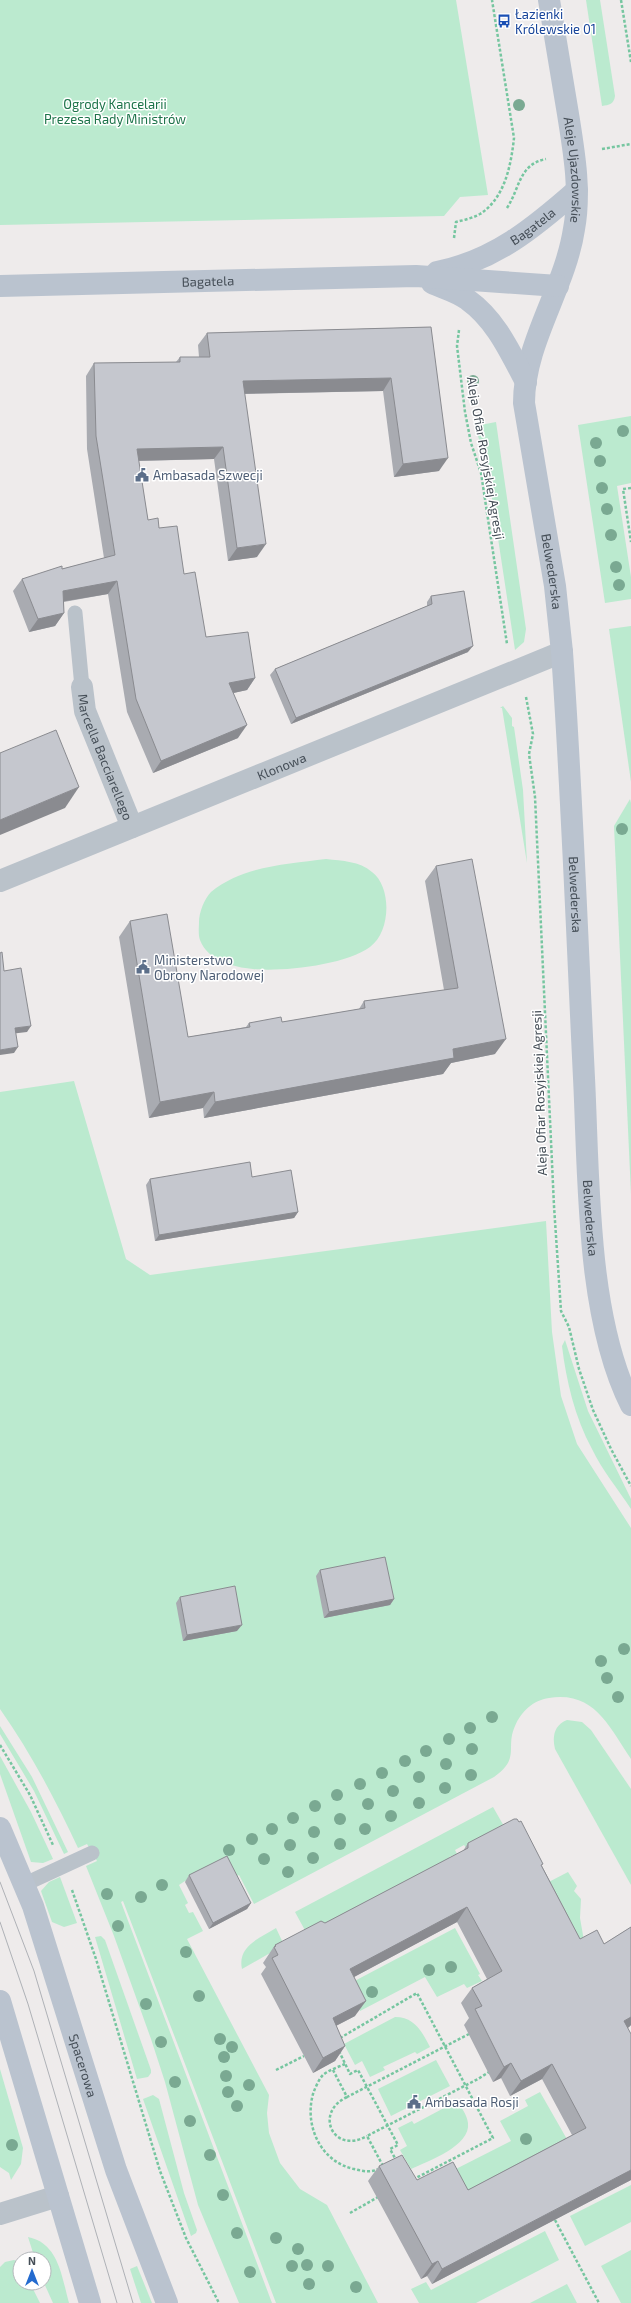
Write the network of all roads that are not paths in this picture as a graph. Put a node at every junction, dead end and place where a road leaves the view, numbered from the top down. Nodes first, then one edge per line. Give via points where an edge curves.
1 (549, 0) edge
2 (577, 190) junction
3 (416, 276) junction
4 (0, 286) edge
5 (558, 286) junction
6 (526, 382) junction
7 (75, 613) dead end
8 (562, 652) junction
9 (82, 687) joint
10 (132, 827) junction
11 (0, 881) edge
12 (631, 1405) edge
13 (0, 1828) edge
14 (92, 1853) dead end
15 (25, 1884) junction
16 (0, 2001) edge
17 (58, 2196) junction
18 (0, 2214) edge
19 (90, 2303) edge
20 (167, 2303) edge

1 - 2 street, Aleje Ujazdowskie via 571,135
2 - 3 street, Bagatela via 541,222 499,250 462,266
2 - 5 street, Aleje Ujazdowskie via 574,230
3 - 4 street, Bagatela
3 - 5 street, Bagatela
3 - 6 street via 467,299 481,311 504,342
5 - 6 street, Aleje Ujazdowskie via 535,347
6 - 8 street, Belwederska via 524,403 555,586
7 - 9 lane, Marcella Bacciarellego
8 - 10 street, Klonowa
8 - 12 street, Belwederska via 589,1187 597,1277 604,1321 615,1363
9 - 10 street, Marcella Bacciarellego via 85,711
10 - 11 street, Klonowa
13 - 15 street, Spacerowa
14 - 15 lane
15 - 20 street, Spacerowa via 47,1946 118,2176
16 - 17 street
17 - 18 street
17 - 19 street

